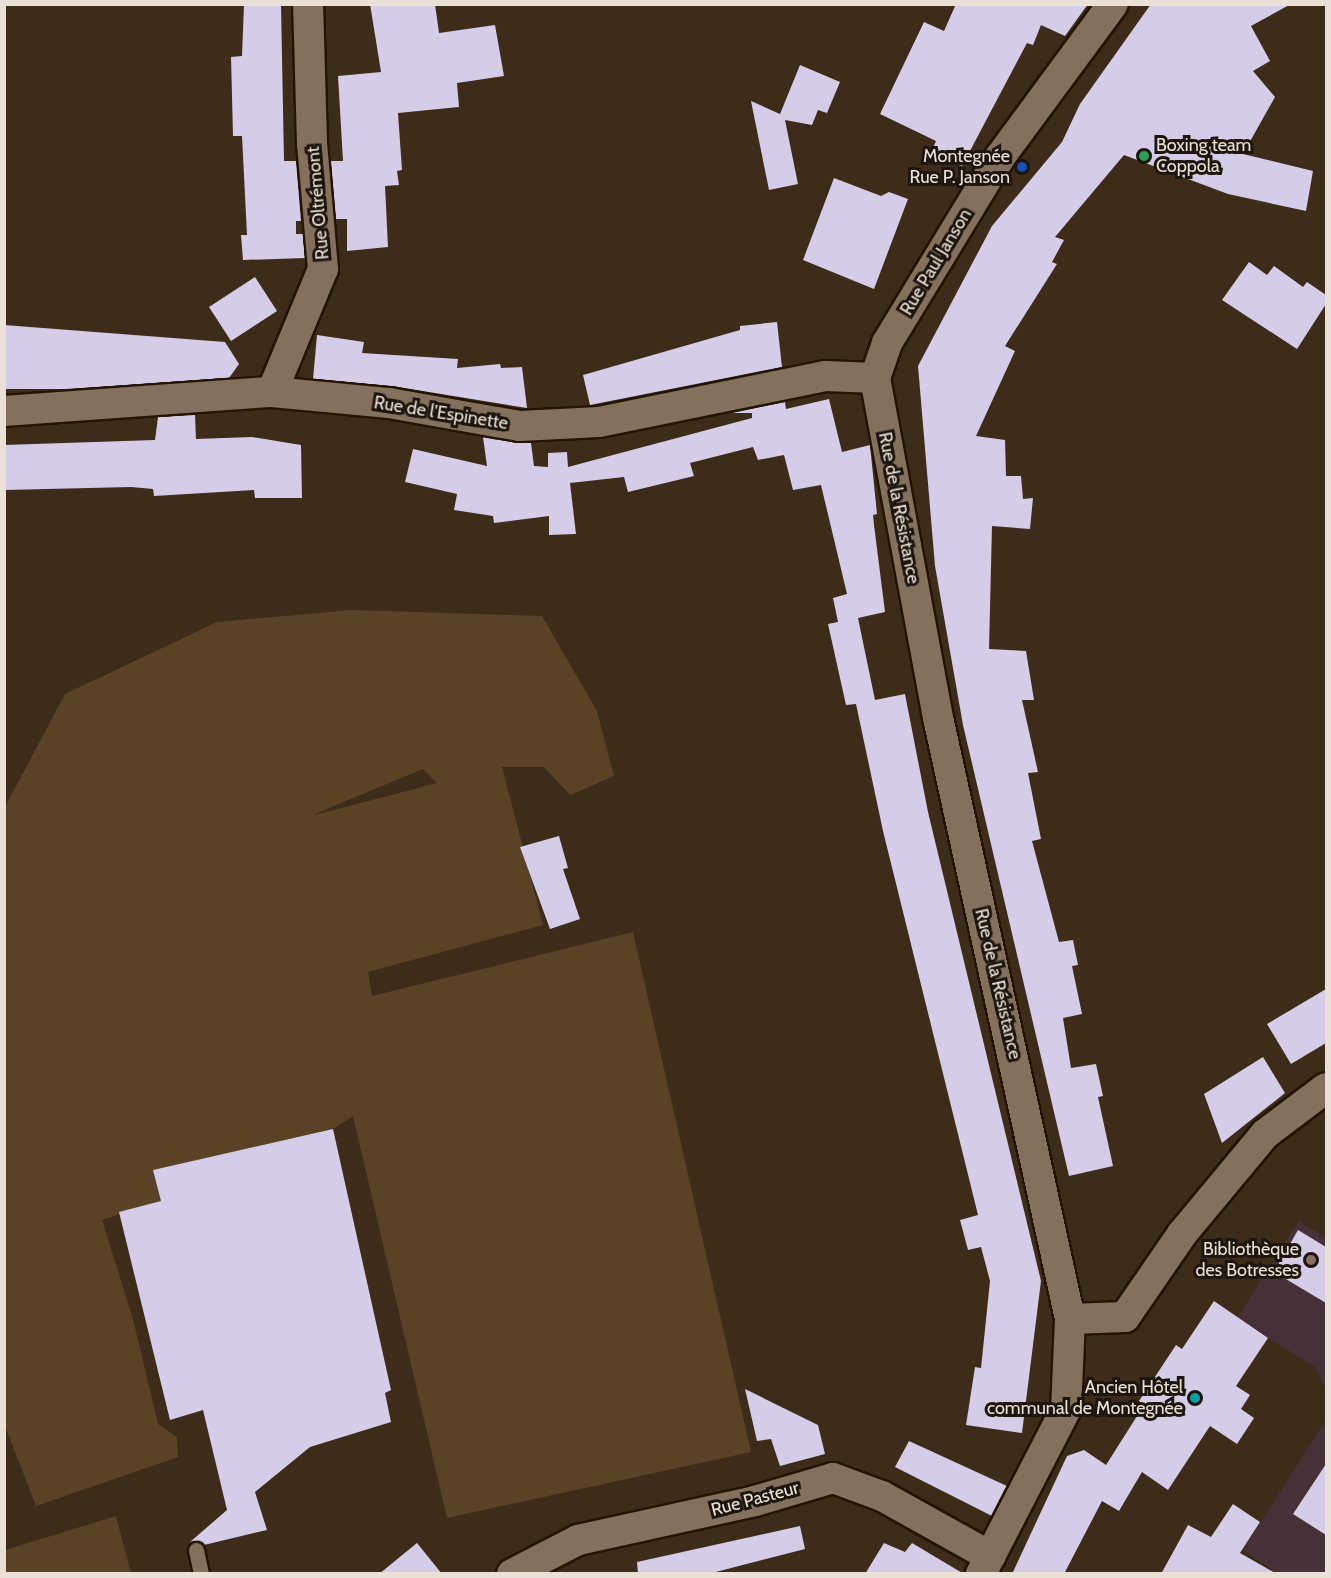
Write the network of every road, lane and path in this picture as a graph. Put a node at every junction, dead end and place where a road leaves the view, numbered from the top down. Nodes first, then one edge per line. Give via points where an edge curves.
1 (308, 4) edge
2 (1113, 4) edge
3 (875, 378) junction
4 (272, 392) junction
5 (4, 411) edge
6 (1326, 1088) edge
7 (1070, 1319) junction
8 (196, 1550) dead end
9 (986, 1565) edge
10 (201, 1574) edge
11 (512, 1574) edge

1 - 4 street, Rue Oltrémont via 312,144 323,269
2 - 3 street, Rue Paul Janson via 1000,157 887,343
3 - 4 street, Rue de l'Espinette via 825,376 599,422 520,426 389,403
3 - 7 street, Rue de la Résistance via 939,722
4 - 5 street, Rue de l'Espinette
6 - 7 street via 1265,1134 1182,1234 1125,1317
7 - 9 street, Rue de la Résistance via 1066,1408
8 - 10 lane
9 - 11 street, Rue Pasteur via 882,1496 832,1478 755,1501 578,1540

